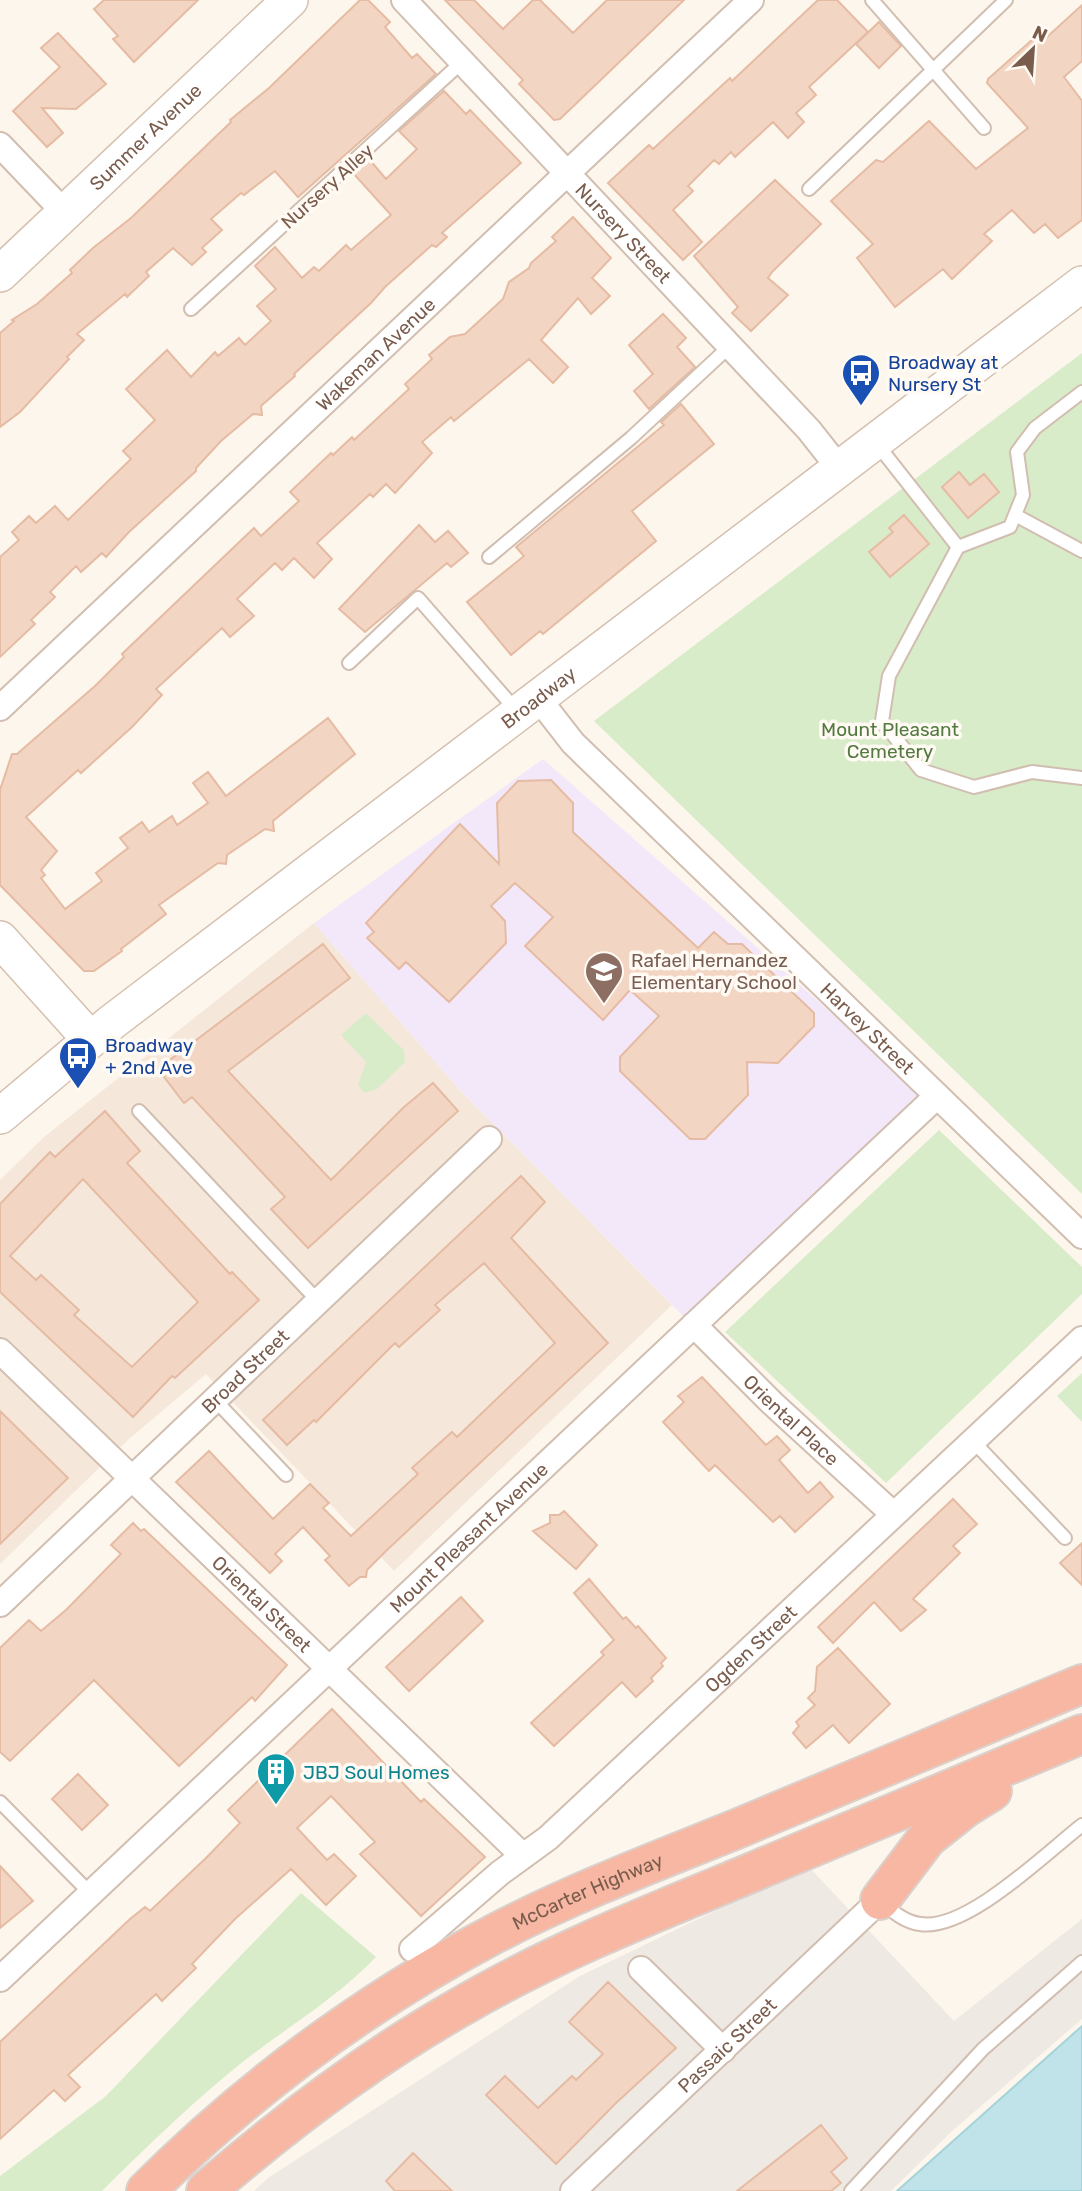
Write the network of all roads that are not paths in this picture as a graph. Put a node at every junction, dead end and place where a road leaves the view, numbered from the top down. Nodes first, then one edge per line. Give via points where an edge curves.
1 (290, 0) edge
2 (404, 0) edge
3 (751, 0) edge
4 (872, 0) edge
5 (1006, 0) edge
6 (462, 62) junction
7 (933, 70) junction
8 (984, 128) dead end
9 (0, 145) edge
10 (567, 174) junction
11 (809, 189) dead end
12 (65, 213) junction
13 (0, 274) edge
14 (1082, 284) edge
15 (191, 309) dead end
16 (730, 346) junction
17 (1082, 392) edge
18 (875, 441) junction
19 (839, 468) junction
20 (1015, 515) junction
21 (958, 547) junction
22 (1082, 551) edge
23 (489, 557) dead end
24 (349, 663) dead end
25 (528, 706) junction
26 (0, 708) edge
27 (1082, 778) edge
28 (0, 939) edge
29 (90, 1039) junction
30 (937, 1096) junction
31 (139, 1111) dead end
32 (0, 1116) edge
33 (489, 1139) dead end
34 (1082, 1236) edge
35 (318, 1301) junction
36 (694, 1325) junction
37 (1082, 1339) edge
38 (0, 1351) edge
39 (215, 1400) junction
40 (972, 1440) junction
41 (286, 1475) dead end
42 (132, 1478) junction
43 (893, 1514) junction
44 (1065, 1538) dead end
45 (0, 1604) edge
46 (330, 1669) junction
47 (1082, 1684) edge
48 (1082, 1737) edge
49 (0, 1802) edge
50 (1082, 1825) edge
51 (523, 1856) junction
52 (91, 1894) junction
53 (880, 1900) junction
54 (412, 1949) dead end
55 (1082, 1962) edge
56 (641, 1969) dead end
57 (0, 1979) edge
58 (723, 2050) junction
59 (146, 2191) edge
60 (205, 2191) edge
61 (573, 2191) edge
62 (851, 2191) edge

1 - 12 main road, Summer Avenue
2 - 6 street, Nursery Street
3 - 10 street, Wakeman Avenue
4 - 7 lane
5 - 7 lane
6 - 10 street, Nursery Street
6 - 15 lane, Nursery Alley
7 - 8 lane
7 - 11 lane
9 - 12 street
10 - 16 street, Nursery Street
10 - 26 street, Wakeman Avenue
12 - 13 main road, Summer Avenue
14 - 18 main road, Broadway
16 - 19 street, Nursery Street
16 - 23 lane via 631,438
17 - 20 lane via 1035,428 1017,452 1023,495
18 - 19 main road, Broadway
18 - 21 lane
19 - 25 main road, Broadway
20 - 21 lane via 1010,527
20 - 22 lane
21 - 27 lane via 888,676 882,721 921,770 974,787 1032,772
24 - 25 lane via 418,598
25 - 29 main road, Broadway
25 - 30 street, Harvey Street via 573,743
28 - 29 main road
29 - 32 main road, Broadway
30 - 34 street, Harvey Street
30 - 36 street, Mount Pleasant Avenue
31 - 35 lane
33 - 35 street, Broad Street
35 - 39 street, Broad Street
36 - 43 street, Oriental Place
36 - 46 street, Mount Pleasant Avenue
37 - 40 street, Ogden Street
38 - 42 street, Oriental Street
39 - 41 lane
39 - 42 street, Broad Street
40 - 43 street, Ogden Street
40 - 44 lane
42 - 45 street, Broad Street
42 - 46 street, Oriental Street
43 - 51 street, Ogden Street via 548,1838
46 - 51 street, Oriental Street
46 - 52 street, Mount Pleasant Avenue
47 - 59 highway, McCarter Highway via 616,1877 496,1933 381,2002 295,2061 225,2116
48 - 53 highway via 938,1828
48 - 60 highway via 635,1921 519,1975 353,2075
49 - 52 lane
50 - 53 lane via 958,1919 920,1924 897,1915
51 - 54 street, Ogden Street
52 - 57 street, Mount Pleasant Avenue
53 - 58 street, Passaic Street
55 - 62 lane via 983,2049
56 - 58 street
58 - 61 street, Passaic Street

